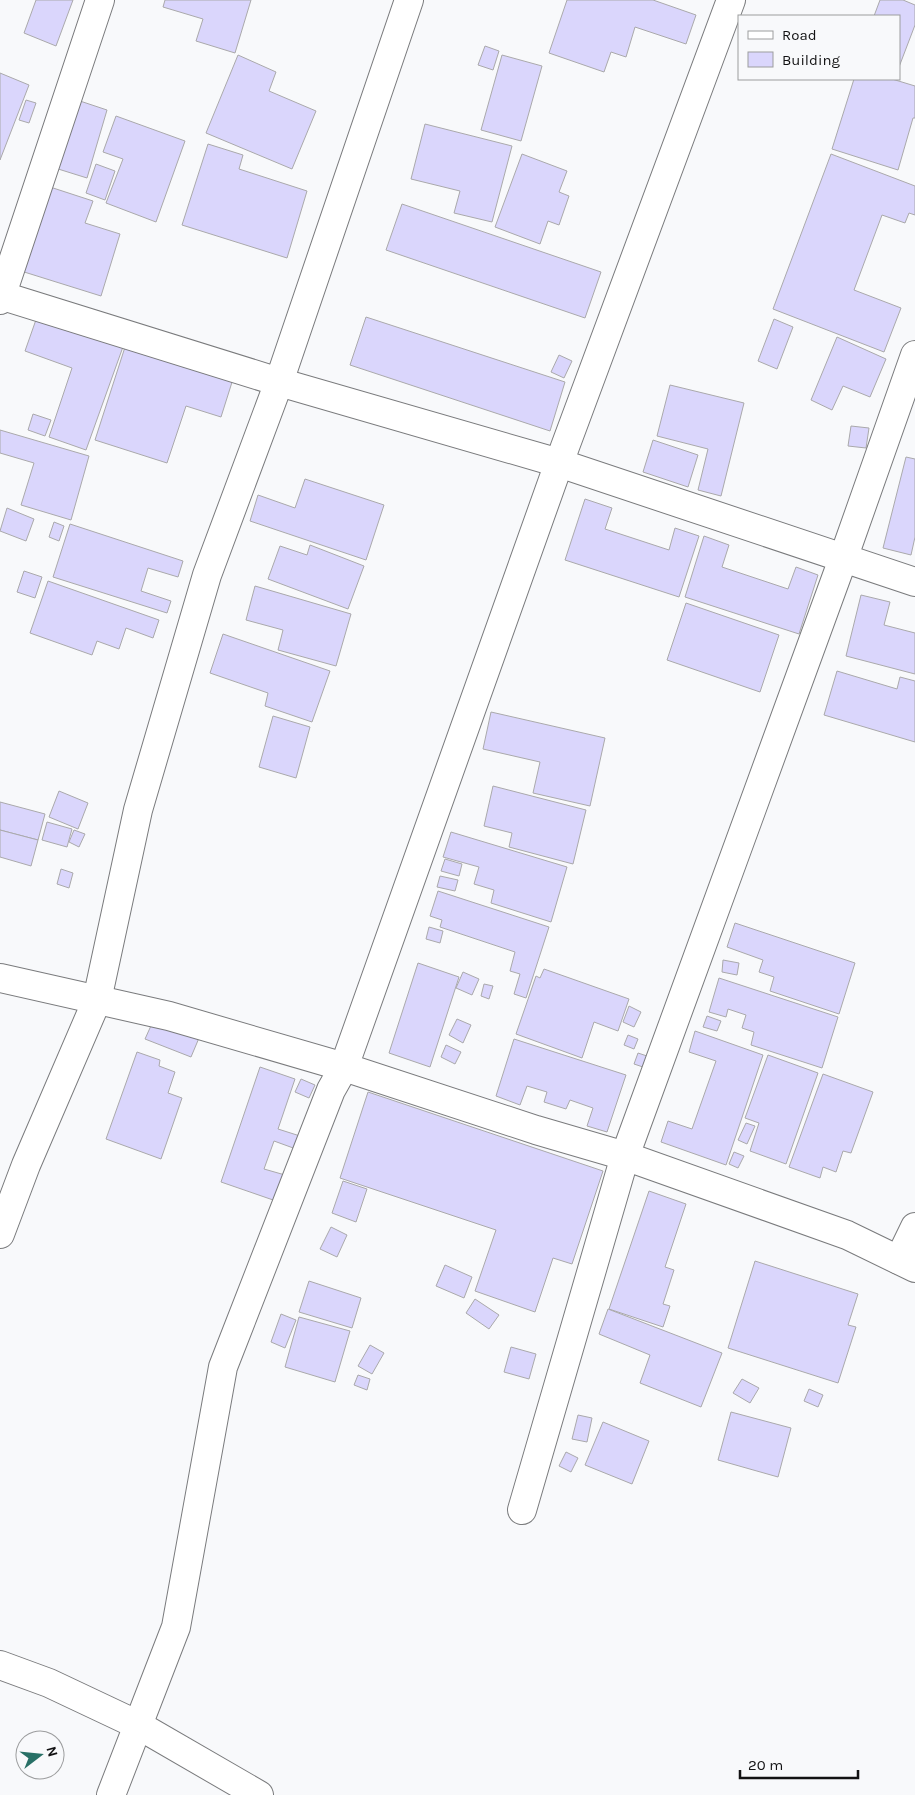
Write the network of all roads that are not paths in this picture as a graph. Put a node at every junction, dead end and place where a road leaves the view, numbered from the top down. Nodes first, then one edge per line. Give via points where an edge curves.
1 (100, 0) edge
2 (409, 0) edge
3 (732, 0) edge
4 (1, 297) edge
5 (915, 355) edge
6 (279, 382) junction
7 (559, 463) junction
8 (843, 558) junction
9 (915, 582) edge
10 (0, 978) edge
11 (97, 1000) junction
12 (344, 1067) junction
13 (624, 1156) junction
14 (915, 1226) edge
15 (0, 1234) edge
16 (907, 1264) edge
17 (522, 1510) dead end
18 (0, 1665) edge
19 (138, 1725) junction
20 (111, 1795) edge
21 (259, 1795) edge

1 - 4 street
2 - 6 street
3 - 7 street
4 - 6 street
5 - 8 street
6 - 7 street
6 - 11 street via 207,575 138,810
7 - 8 street
7 - 12 street
8 - 9 street
8 - 13 street
10 - 11 street
11 - 12 street via 169,1016
11 - 15 street
12 - 13 street
12 - 19 street via 331,1090 223,1367 176,1627
13 - 16 street via 847,1235
13 - 17 street
14 - 16 street
18 - 19 street
19 - 20 street
19 - 21 street

